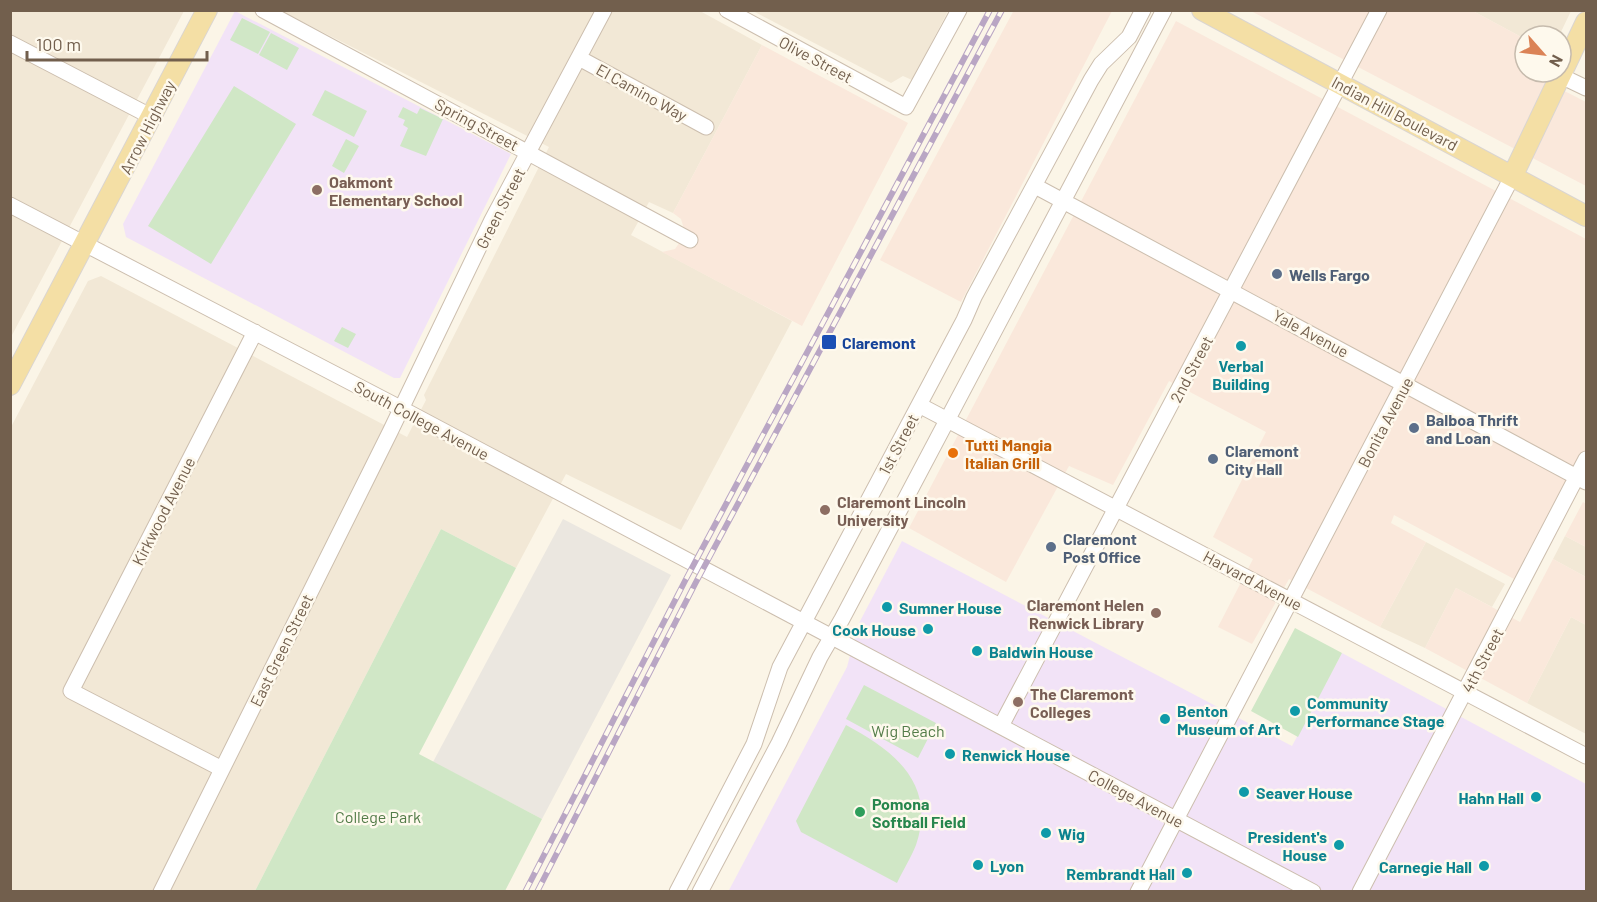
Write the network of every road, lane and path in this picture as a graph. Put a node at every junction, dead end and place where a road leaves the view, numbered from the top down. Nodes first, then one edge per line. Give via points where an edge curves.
1 (207, 10) edge
2 (263, 10) edge
3 (604, 10) edge
4 (727, 10) edge
5 (959, 10) edge
6 (1143, 10) edge
7 (1164, 10) edge
8 (1203, 10) edge
9 (1379, 10) edge
10 (1587, 22) edge
11 (10, 43) edge
12 (1573, 51) edge
13 (579, 58) junction
14 (1573, 82) edge
15 (1341, 84) junction
16 (1557, 84) edge
17 (1587, 88) edge
18 (152, 117) junction
19 (706, 127) dead end
20 (529, 151) junction
21 (1512, 175) junction
22 (1035, 186) junction
23 (1062, 203) junction
24 (10, 205) edge
25 (1587, 216) edge
26 (690, 240) dead end
27 (86, 244) junction
28 (1231, 291) junction
29 (255, 332) junction
30 (1405, 383) junction
31 (10, 385) edge
32 (919, 405) junction
33 (402, 409) junction
34 (947, 420) junction
35 (1587, 459) edge
36 (1582, 480) edge
37 (1116, 509) junction
38 (1292, 600) junction
39 (804, 623) junction
40 (832, 637) junction
41 (1464, 693) junction
42 (1001, 726) junction
43 (1587, 756) edge
44 (222, 770) junction
45 (1176, 819) junction
46 (161, 891) edge
47 (677, 891) edge
48 (700, 891) edge
49 (1138, 891) edge
50 (1313, 891) edge
51 (1360, 891) edge

1 - 18 main road, Arrow Highway
2 - 20 street, Spring Street
3 - 13 street, Green Street
4 - 5 street, Olive Street via 906,107
6 - 22 street, 1st Street via 1129,37 1090,80
7 - 23 street, 1st Street
8 - 15 main road, Indian Hill Boulevard
9 - 15 street, 2nd Street
10 - 12 main road, Bonita Avenue
11 - 18 street
13 - 19 street, El Camino Way
13 - 20 street, Green Street
14 - 17 street
15 - 21 main road, Indian Hill Boulevard
15 - 28 street, 2nd Street
16 - 21 main road, Bonita Avenue
18 - 27 main road, Arrow Highway
20 - 26 street, Spring Street
20 - 33 street, Green Street
21 - 25 main road, Indian Hill Boulevard
21 - 30 street, Bonita Avenue
22 - 23 street, Yale Avenue
22 - 32 street, 1st Street
23 - 28 street, Yale Avenue
23 - 34 street, 1st Street
24 - 27 street, South College Avenue
27 - 29 street, South College Avenue
27 - 31 main road, Arrow Highway
28 - 30 street, Yale Avenue
28 - 37 street, 2nd Street
29 - 33 street, South College Avenue
29 - 44 street, Kirkwood Avenue via 71,691
30 - 36 street, Yale Avenue
30 - 38 street, Bonita Avenue
32 - 34 street, Harvard Avenue
32 - 39 street, 1st Street
33 - 39 street, South College Avenue
33 - 44 street, East Green Street
34 - 37 street, Harvard Avenue
34 - 40 street, 1st Street
35 - 36 street, 4th Street
36 - 41 street, 4th Street
37 - 38 street, Harvard Avenue
37 - 42 street, 2nd Street
38 - 41 street, Harvard Avenue
38 - 45 street, Bonita Avenue
39 - 40 street, South College Avenue
39 - 47 street, 1st Street via 780,667 754,744
40 - 42 street, College Avenue
40 - 48 street, 1st Street
41 - 43 street, Harvard Avenue
41 - 51 street, 4th Street
42 - 45 street, College Avenue
44 - 46 street, East Green Street
45 - 49 street, Bonita Avenue
45 - 50 street, College Avenue

